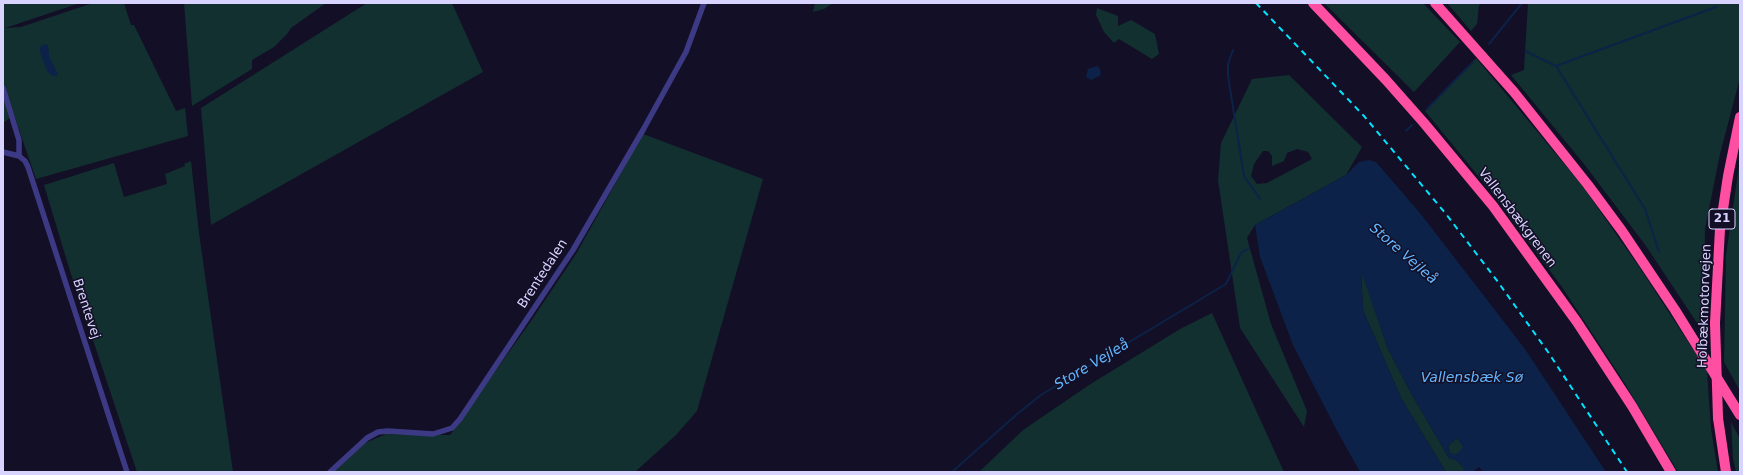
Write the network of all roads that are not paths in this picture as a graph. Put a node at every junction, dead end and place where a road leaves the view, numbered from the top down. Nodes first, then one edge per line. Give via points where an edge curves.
1 (704, 3) edge
2 (1313, 3) edge
3 (1435, 3) edge
4 (3, 88) edge
5 (1740, 117) edge
6 (3, 152) edge
7 (19, 156) junction
8 (1740, 415) edge
9 (127, 472) edge
10 (330, 472) edge
11 (1671, 472) edge
12 (1726, 472) edge

1 - 10 street, Brentedalen via 686,52 573,250 460,419 452,428 433,434 378,432 367,438
2 - 11 highway, Vallensbækgrenen via 1400,96 1493,206 1581,328
3 - 8 highway via 1514,92 1592,191 1675,310
4 - 7 street via 19,140
5 - 12 highway, Holbækmotorvejen / 21, bridge via 1720,228 1715,323 1718,418
6 - 7 street
7 - 9 street, Brentevej via 28,167

